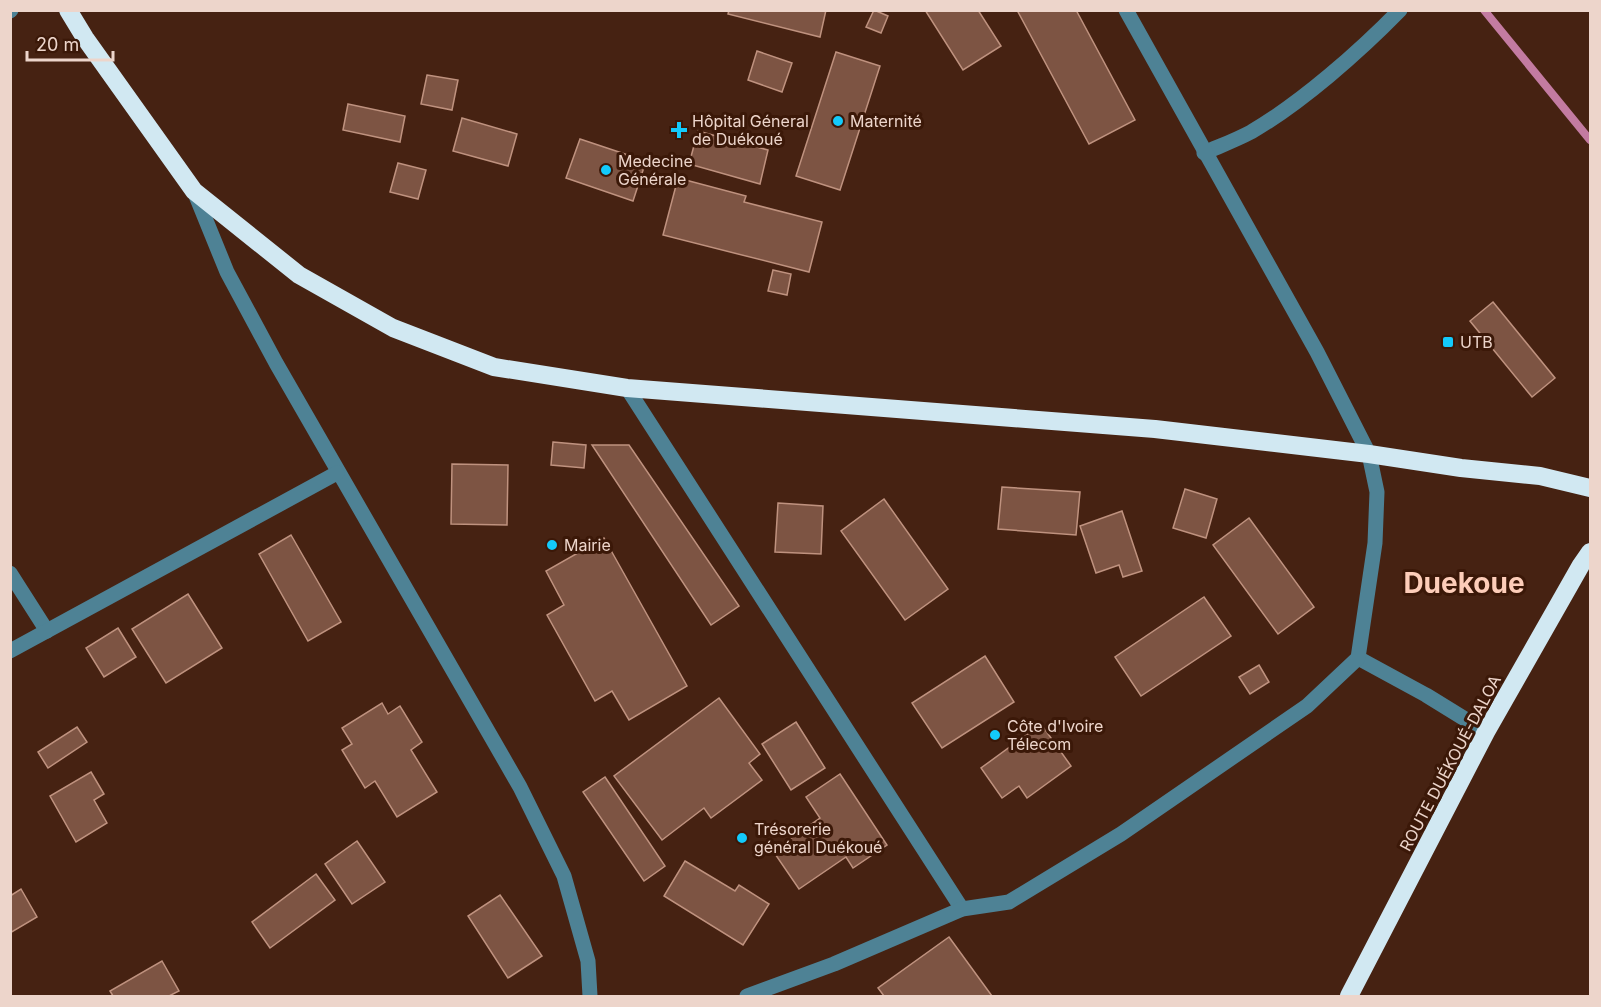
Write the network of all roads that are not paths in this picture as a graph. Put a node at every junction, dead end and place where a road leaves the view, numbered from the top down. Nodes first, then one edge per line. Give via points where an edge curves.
1 (68, 10) edge
2 (1126, 10) edge
3 (1400, 10) edge
4 (1204, 153) junction
5 (194, 191) junction
6 (627, 388) junction
7 (1369, 454) junction
8 (337, 473) junction
9 (1590, 488) edge
10 (1590, 552) edge
11 (10, 573) edge
12 (47, 631) junction
13 (10, 651) edge
14 (1358, 658) junction
15 (1486, 732) junction
16 (962, 909) junction
17 (590, 996) edge
18 (747, 996) edge
19 (1350, 996) edge

1 - 5 highway
2 - 4 street
3 - 4 street via 1301,97 1250,132
4 - 7 street via 1317,352
5 - 6 highway via 299,275 393,328 494,367
5 - 8 street via 227,272
6 - 7 highway via 1155,429
6 - 16 street
7 - 9 highway via 1540,476
7 - 14 street via 1377,492 1375,543
8 - 12 street
8 - 17 street via 493,739 564,876 588,961
10 - 15 highway, ROUTE DUÉKOUÉ-DALOA
11 - 12 street
12 - 13 street
14 - 15 street
14 - 16 street via 1307,706 1121,834 1009,902
15 - 19 highway, ROUTE DUÉKOUÉ-DALOA
16 - 18 street

